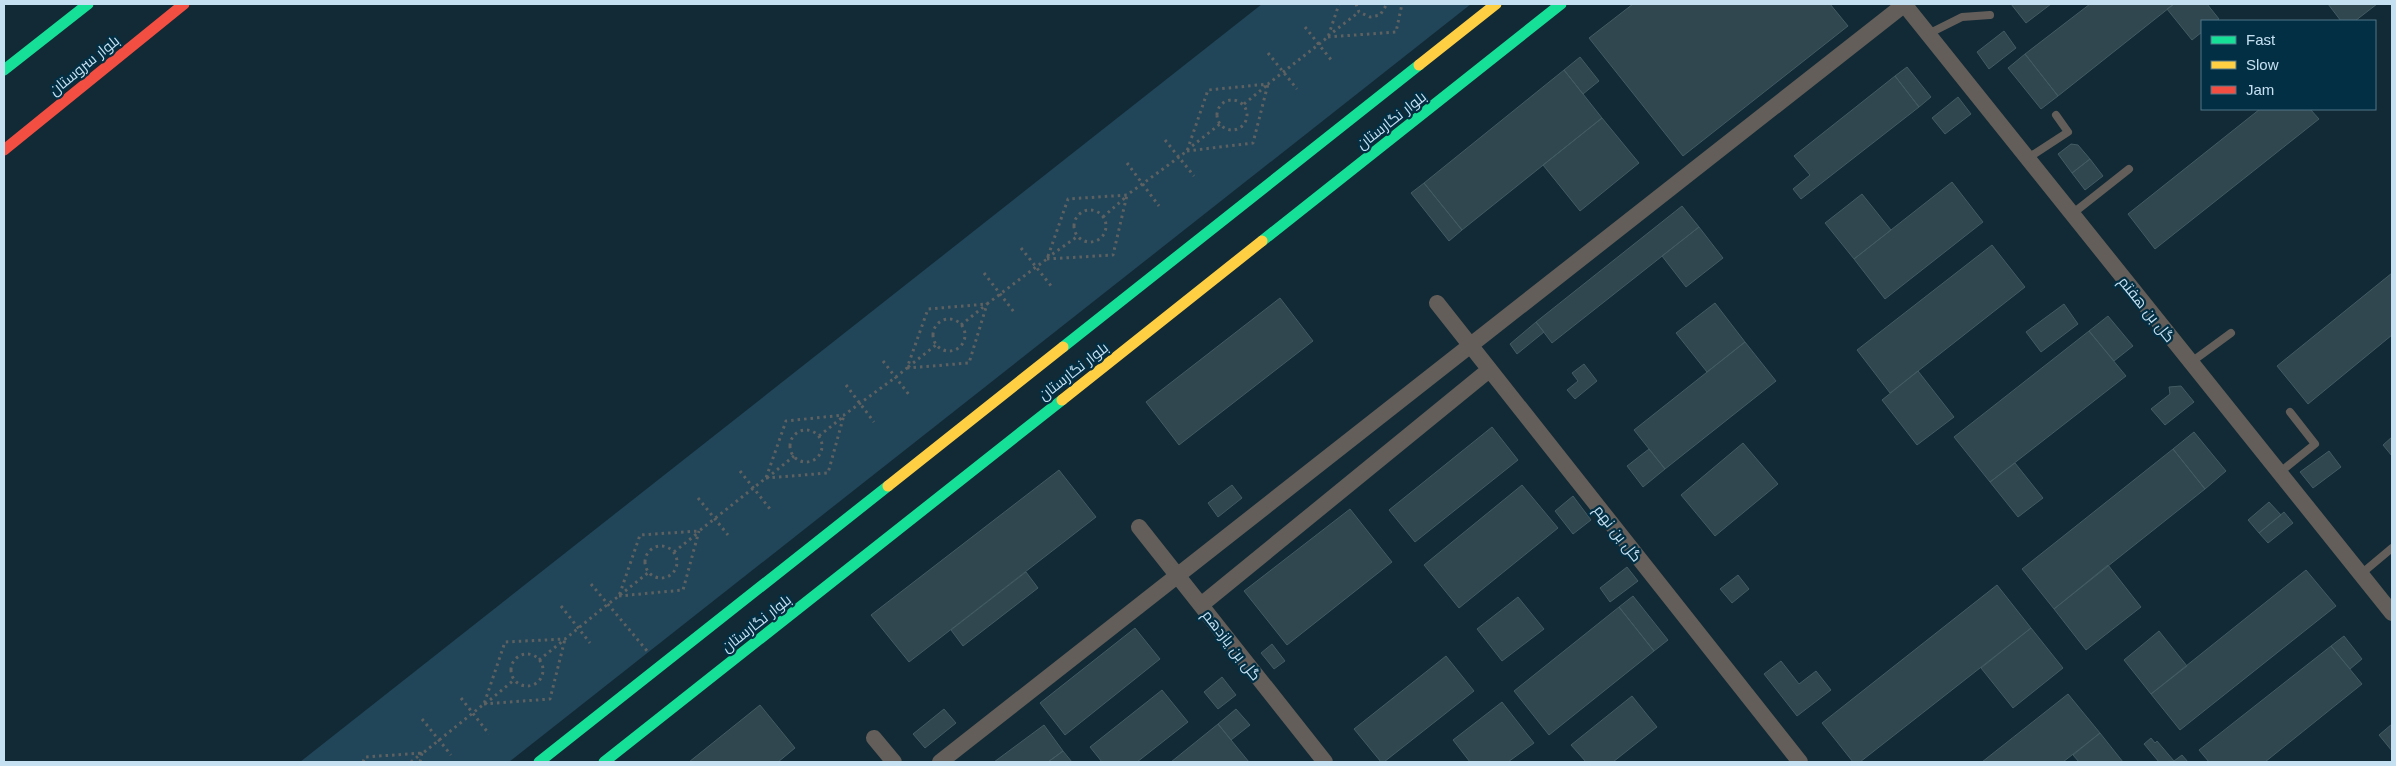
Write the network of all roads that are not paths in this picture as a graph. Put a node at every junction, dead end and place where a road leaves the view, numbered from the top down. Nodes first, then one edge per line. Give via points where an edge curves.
1 (88, 4) edge
2 (184, 4) edge
3 (1496, 4) edge
4 (1561, 4) edge
5 (1904, 4) edge
6 (1990, 15) dead end
7 (1928, 34) junction
8 (4, 70) edge
9 (2056, 115) dead end
10 (4, 150) edge
11 (2027, 159) junction
12 (2129, 169) dead end
13 (2071, 214) junction
14 (1437, 303) dead end
15 (2231, 333) dead end
16 (1470, 346) junction
17 (2190, 363) junction
18 (1489, 370) junction
19 (2290, 412) dead end
20 (2279, 472) junction
21 (1139, 528) dead end
22 (2392, 548) edge
23 (2361, 574) junction
24 (1177, 575) junction
25 (1201, 605) junction
26 (2392, 613) edge
27 (874, 738) dead end
28 (539, 762) edge
29 (604, 762) edge
30 (894, 762) edge
31 (940, 762) edge
32 (1325, 762) edge
33 (1800, 762) edge

1 - 8 street
2 - 10 street, بلوار سروستان
3 - 28 street, بلوار نگارستان
4 - 29 street, بلوار نگارستان
5 - 7 street, گل بن هفتم
5 - 16 street
6 - 7 lane via 1962,18
7 - 11 street, گل بن هفتم
9 - 11 lane via 2068,132
11 - 13 street, گل بن هفتم
12 - 13 lane
13 - 17 street, گل بن هفتم
14 - 16 street, گل بن نهم
15 - 17 lane
16 - 18 street, گل بن نهم
16 - 24 street
17 - 20 street, گل بن هفتم
18 - 25 street
18 - 33 street, گل بن نهم
19 - 20 lane via 2315,444
20 - 23 street, گل بن هفتم
21 - 24 street, گل بن یازدهم
22 - 23 lane
23 - 26 street, گل بن هفتم
24 - 25 street, گل بن یازدهم
24 - 31 street
25 - 32 street, گل بن یازدهم
27 - 30 street

